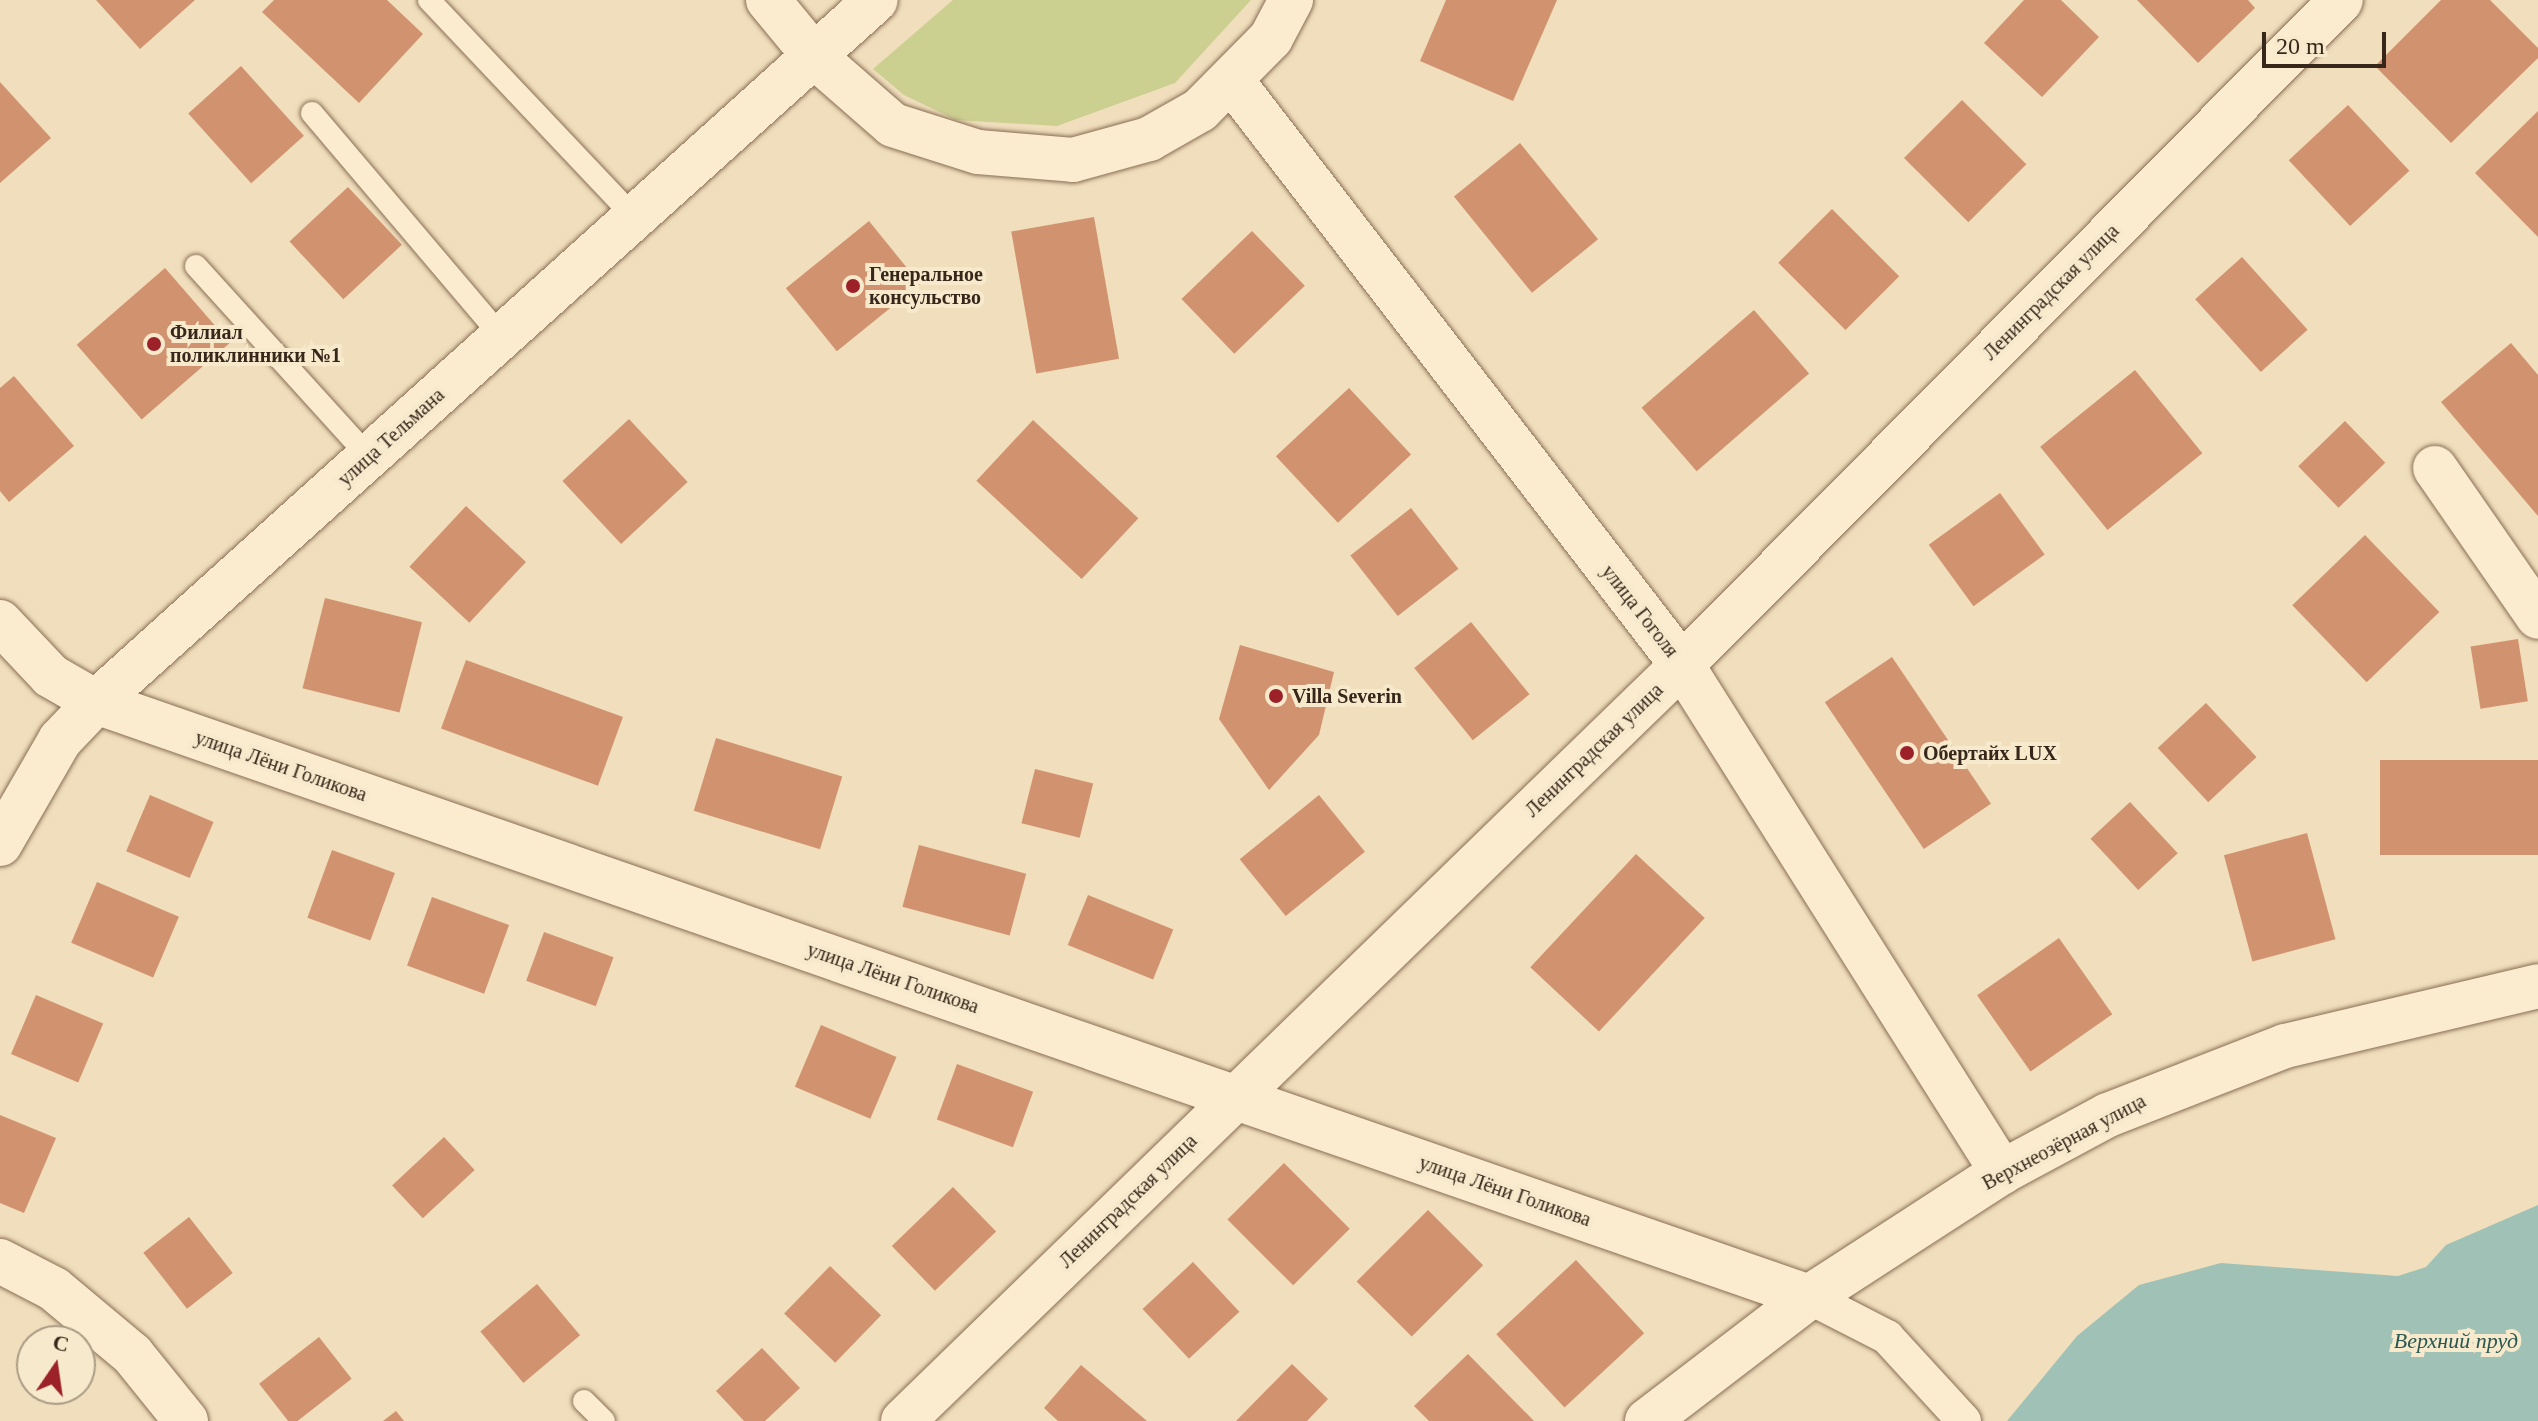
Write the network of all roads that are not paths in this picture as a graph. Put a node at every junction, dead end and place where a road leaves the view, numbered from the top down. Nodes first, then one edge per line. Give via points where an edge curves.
1 (429, 0) edge
2 (768, 0) edge
3 (876, 0) edge
4 (1291, 0) edge
5 (2341, 0) edge
6 (815, 57) junction
7 (1232, 81) junction
8 (312, 113) dead end
9 (636, 219) junction
10 (196, 266) dead end
11 (503, 338) junction
12 (369, 457) junction
13 (2435, 468) dead end
14 (2538, 617) edge
15 (0, 622) edge
16 (1682, 665) junction
17 (96, 702) junction
18 (0, 844) edge
19 (2538, 986) edge
20 (1235, 1097) junction
21 (2002, 1172) junction
22 (0, 1261) edge
23 (1809, 1297) junction
24 (584, 1401) dead end
25 (1953, 1409) edge
26 (186, 1421) edge
27 (604, 1421) edge
28 (903, 1421) edge
29 (1647, 1421) edge

1 - 9 lane
2 - 6 street
3 - 6 street, улица Тельмана
4 - 7 street via 1271,38
5 - 16 street, Ленинградская улица
6 - 7 street via 893,125 1026,159 1073,160 1149,139
6 - 9 street, улица Тельмана
7 - 16 street, улица Гоголя
8 - 11 lane
9 - 11 street, улица Тельмана
10 - 12 lane
11 - 12 street, улица Тельмана
12 - 17 street, улица Тельмана
13 - 14 street
15 - 17 street, улица Лёни Голикова via 51,676
16 - 20 street, Ленинградская улица
16 - 21 street, улица Гоголя
17 - 18 street, улица Тельмана via 60,740
17 - 20 street, улица Лёни Голикова
19 - 21 street, Верхнеозёрная улица via 2285,1046 2136,1102
20 - 23 street, улица Лёни Голикова
20 - 28 street, Ленинградская улица
21 - 23 street, Верхнеозёрная улица
22 - 26 street via 54,1289 132,1354
23 - 25 street via 1887,1337
23 - 29 street, Верхнеозёрная улица
24 - 27 lane

